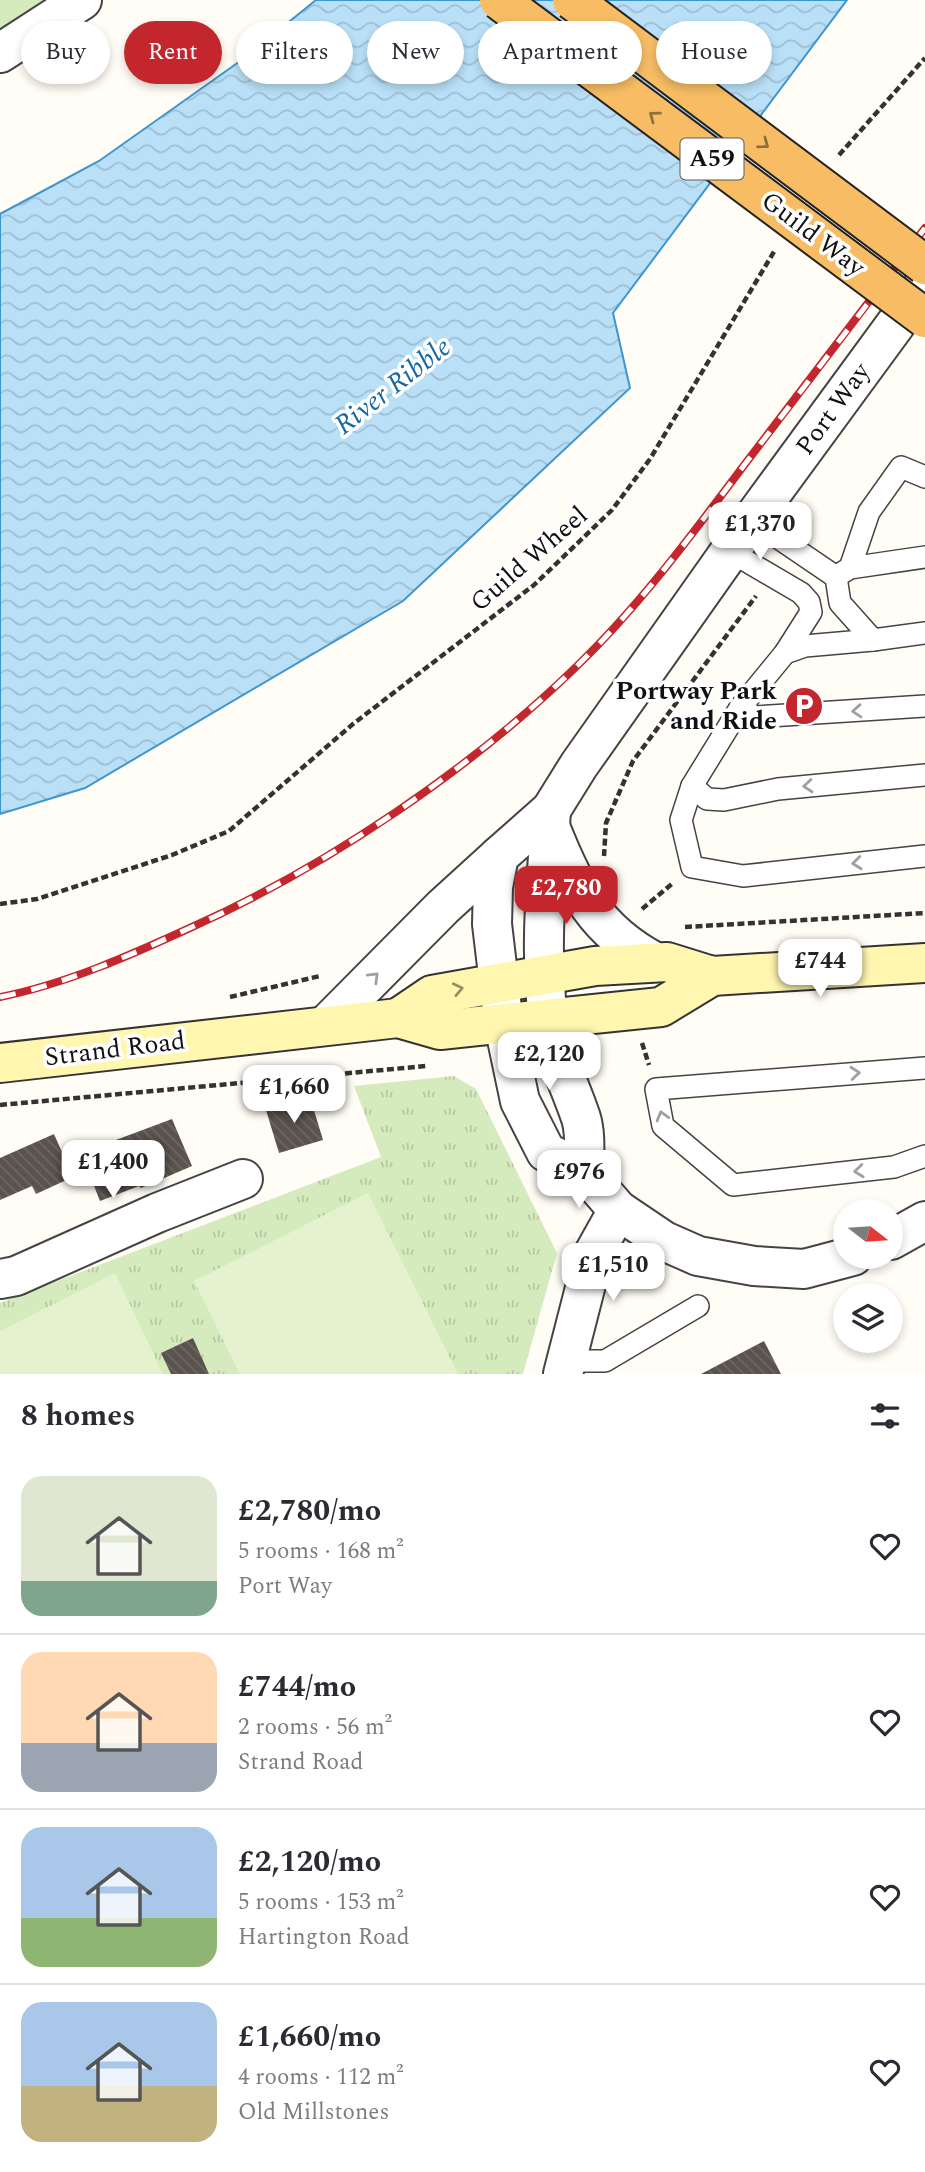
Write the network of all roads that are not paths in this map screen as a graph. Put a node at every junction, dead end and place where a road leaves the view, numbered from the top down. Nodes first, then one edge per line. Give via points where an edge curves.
1 (82, 0) edge
2 (499, 0) edge
3 (572, 0) edge
4 (0, 53) edge
5 (925, 265) edge
6 (925, 284) edge
7 (925, 318) edge
8 (925, 477) edge
9 (752, 520) junction
10 (731, 552) junction
11 (925, 557) edge
12 (843, 572) junction
13 (925, 633) edge
14 (873, 640) junction
15 (785, 653) junction
16 (925, 706) edge
17 (740, 708) junction
18 (925, 775) edge
19 (692, 786) junction
20 (550, 819) junction
21 (499, 856) junction
22 (925, 856) edge
23 (655, 962) junction
24 (925, 963) edge
25 (544, 975) junction
26 (712, 976) junction
27 (499, 983) junction
28 (398, 1018) junction
29 (548, 1020) junction
30 (326, 1025) junction
31 (503, 1026) junction
32 (0, 1063) edge
33 (925, 1068) edge
34 (925, 1156) edge
35 (584, 1171) junction
36 (243, 1179) dead end
37 (618, 1210) junction
38 (925, 1221) edge
39 (903, 1233) edge
40 (833, 1261) edge
41 (0, 1279) edge
42 (698, 1306) dead end
43 (566, 1367) edge

1 - 4 street
7 -> 2 highway, Guild Way / A59, bridge
3 -> 5 highway, Guild Way / A59, bridge
6 - 9 street, Port Way
8 - 12 lane via 901,467 869,512
9 - 10 street, Port Way
9 - 12 lane
10 - 15 lane via 809,602 811,612
10 - 20 street, Port Way via 579,765
11 - 12 lane
12 - 14 lane via 840,603
13 - 14 lane
14 - 15 lane via 805,646
15 - 17 lane
16 -> 17 lane via 755,717
17 - 19 lane
18 -> 19 lane via 778,789 724,800 707,799
22 -> 19 lane via 743,876 692,867 681,820
20 - 21 street, Port Way
20 - 23 street via 577,887 599,922 629,948
20 - 25 street, Port Way via 543,909
21 - 27 street via 492,924
30 -> 21 street, Port Way
23 - 25 main road, Strand Road
23 - 26 main road, Strand Road
24 - 26 main road, Strand Road
25 - 27 main road, Strand Road
25 - 29 street, Port Way
26 - 29 main road, Strand Road via 661,1007
28 -> 27 main road, Strand Road via 432,995
27 - 31 street
28 - 30 main road, Strand Road
28 - 31 main road, Strand Road via 440,1030
29 - 31 main road, Strand Road
29 - 35 street, Port Way via 582,1121
30 - 32 main road, Strand Road
31 - 35 street via 520,1101 546,1152
34 -> 33 lane via 894,1167 733,1185 663,1126 656,1089
35 - 37 street
36 - 41 street
37 - 40 street via 664,1241 698,1256 804,1269
37 - 43 street via 594,1252
38 - 39 street
42 - 43 lane via 605,1362

